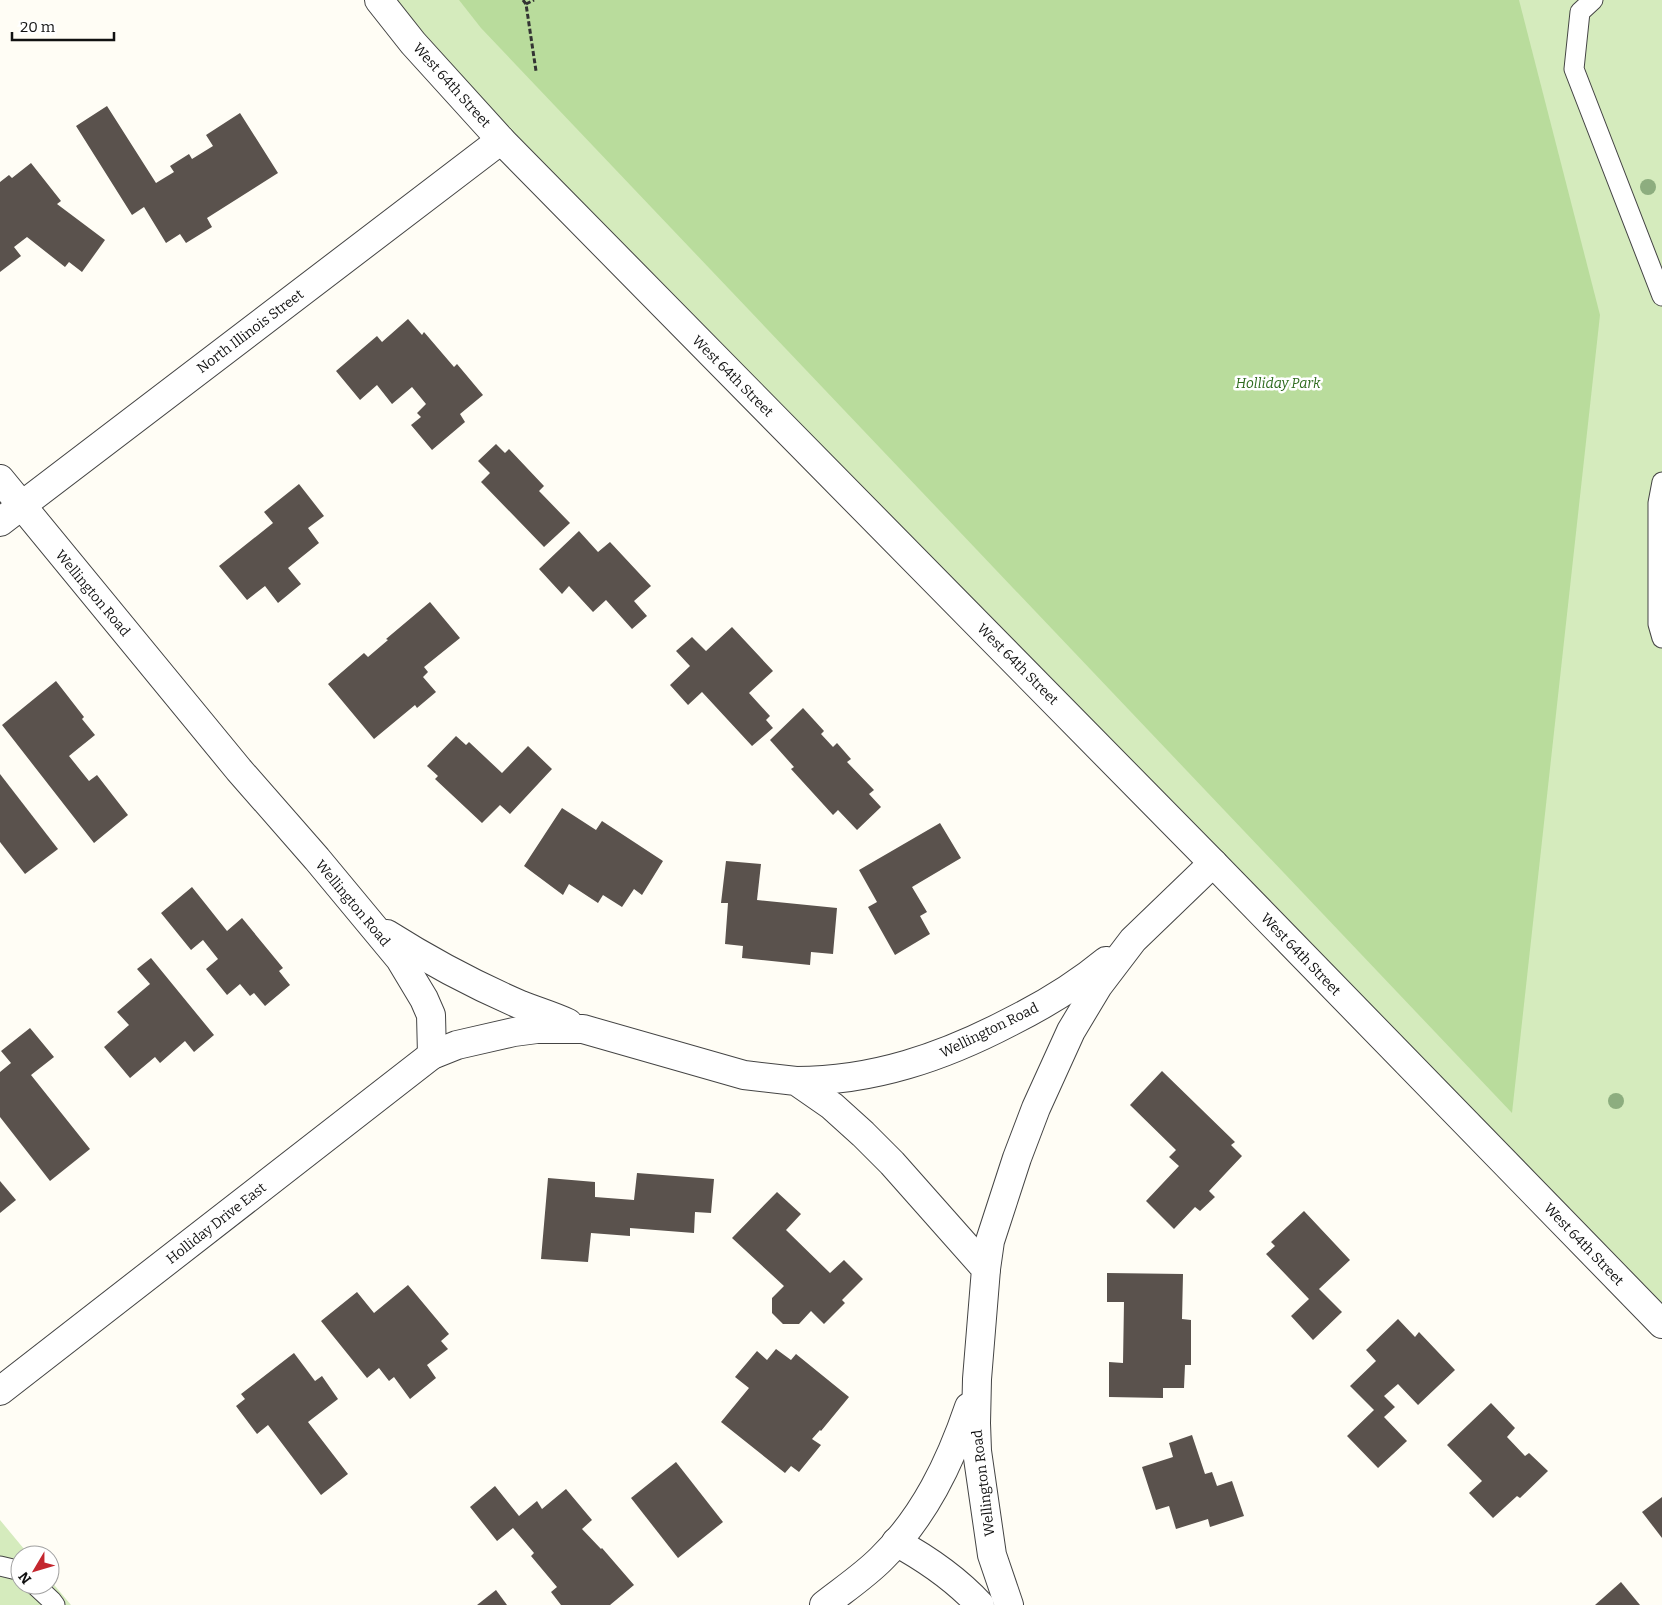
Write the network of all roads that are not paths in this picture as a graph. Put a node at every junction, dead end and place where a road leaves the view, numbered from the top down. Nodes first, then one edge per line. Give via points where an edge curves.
1 (379, 0) edge
2 (1593, 0) edge
3 (501, 140) junction
4 (1662, 296) edge
5 (0, 479) edge
6 (1662, 482) edge
7 (10, 514) edge
8 (1662, 638) edge
9 (1213, 863) junction
10 (358, 908) junction
11 (1133, 940) junction
12 (583, 1029) junction
13 (432, 1055) junction
14 (796, 1080) junction
15 (986, 1269) junction
16 (1662, 1324) edge
17 (977, 1379) junction
18 (0, 1391) edge
19 (896, 1542) junction
20 (46, 1595) edge
21 (55, 1605) edge
22 (824, 1605) edge
23 (980, 1605) edge
24 (1009, 1605) edge

1 - 3 street, West 64th Street via 413,43
2 - 4 lane via 1580,12 1574,68
3 - 7 street, North Illinois Street
3 - 9 street, West 64th Street
5 - 7 street, Wellington Road
6 - 8 lane via 1658,503 1658,624
7 - 10 street, Wellington Road
9 - 11 street, Wellington Road
9 - 16 street, West 64th Street
10 - 12 street via 388,934 440,965 523,1006
10 - 13 street, Wellington Road via 400,959 424,999 431,1015
11 - 14 street, Wellington Road via 1085,978 1039,1007 970,1043 880,1072 825,1081
11 - 15 street, Wellington Road via 1098,986 1071,1031 1036,1108 998,1213
12 - 13 street, Wellington Road via 538,1028 514,1032 457,1045
12 - 14 street, Wellington Road via 744,1075
13 - 18 street, Holliday Drive East
14 - 15 street via 863,1134
15 - 17 street, Wellington Road
17 - 19 street via 954,1450 932,1493
17 - 24 street, Wellington Road via 980,1480 992,1554
19 - 22 street via 867,1572
19 - 23 street via 930,1562
20 - 21 lane

